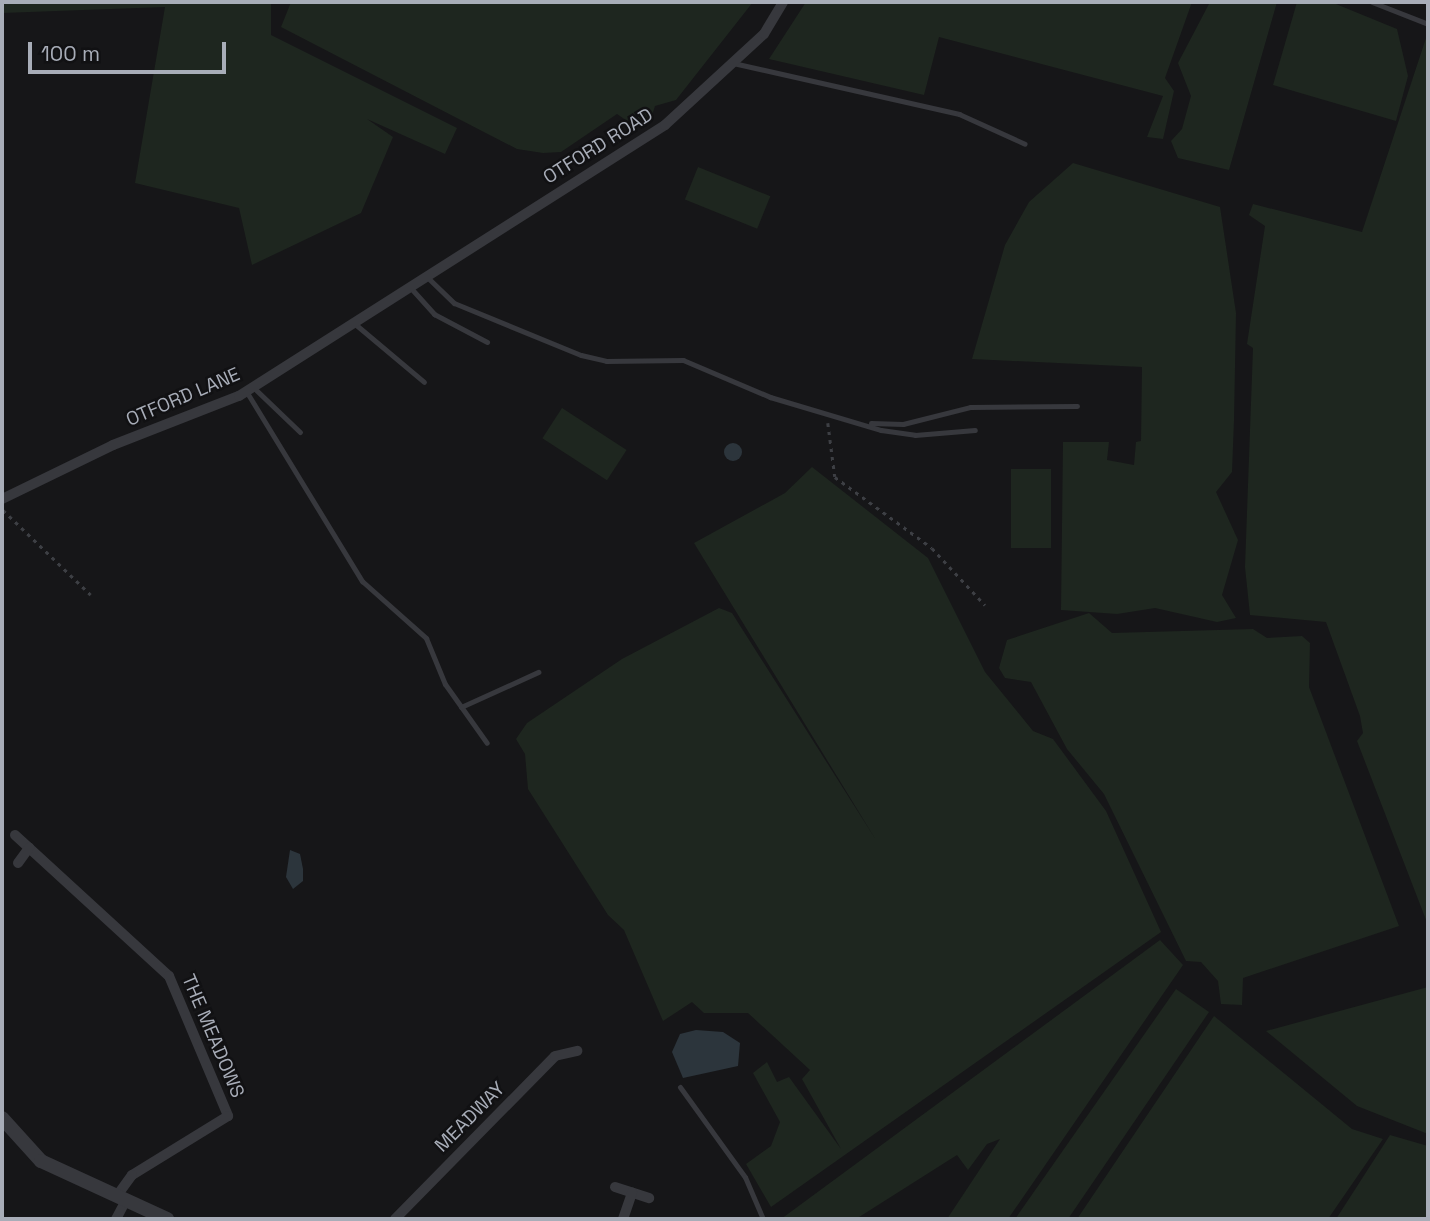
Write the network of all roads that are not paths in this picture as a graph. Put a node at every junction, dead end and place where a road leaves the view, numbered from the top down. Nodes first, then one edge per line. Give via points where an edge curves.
1 (783, 2) edge
2 (1372, 2) edge
3 (1428, 24) edge
4 (732, 63) junction
5 (1025, 144) dead end
6 (425, 275) junction
7 (406, 287) junction
8 (352, 322) junction
9 (488, 342) dead end
10 (424, 382) dead end
11 (250, 389) junction
12 (1077, 406) dead end
13 (867, 423) junction
14 (975, 430) dead end
15 (300, 432) dead end
16 (2, 499) edge
17 (538, 671) dead end
18 (461, 707) junction
19 (486, 743) dead end
20 (15, 835) dead end
21 (29, 848) junction
22 (18, 863) dead end
23 (577, 1051) dead end
24 (680, 1087) dead end
25 (2, 1118) edge
26 (615, 1187) dead end
27 (632, 1193) junction
28 (649, 1198) dead end
29 (120, 1200) junction
30 (116, 1219) edge
31 (167, 1219) edge
32 (395, 1219) edge
33 (624, 1219) edge
34 (764, 1219) edge

1 - 4 street, OTFORD ROAD via 764,34
2 - 3 lane
4 - 5 lane via 959,114
4 - 6 street, OTFORD ROAD via 665,125
6 - 7 street, OTFORD ROAD
6 - 13 lane via 454,303 581,355 606,361 683,360 828,416
7 - 8 street, OTFORD LANE
7 - 9 lane via 434,314
8 - 10 lane
8 - 11 street, OTFORD LANE
11 - 15 lane
11 - 16 street, OTFORD LANE
11 - 18 lane via 362,581 426,638
12 - 13 lane via 970,407 903,424
13 - 14 lane via 915,435
17 - 18 lane
18 - 19 lane
20 - 21 street, THE MEADOWS
21 - 22 street
21 - 29 street, THE MEADOWS via 169,976 228,1116 132,1175
23 - 32 street, MEADWAY via 555,1056
24 - 34 lane via 744,1177
25 - 29 street via 41,1161
26 - 27 street
27 - 28 street
27 - 33 street
29 - 30 street
29 - 31 street

